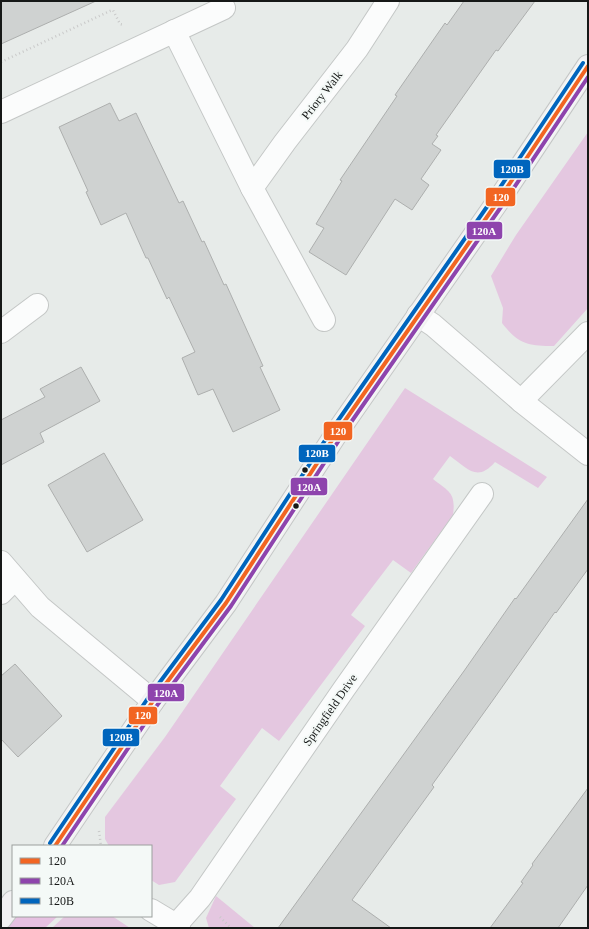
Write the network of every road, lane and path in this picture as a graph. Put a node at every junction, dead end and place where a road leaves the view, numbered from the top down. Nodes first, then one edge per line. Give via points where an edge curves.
1 (388, 1) edge
2 (224, 8) dead end
3 (129, 26) dead end
4 (174, 31) junction
5 (1, 62) edge
6 (588, 66) edge
7 (1, 112) edge
8 (252, 188) junction
9 (37, 305) dead end
10 (418, 315) junction
11 (324, 320) dead end
12 (1, 332) edge
13 (588, 333) edge
14 (521, 401) junction
15 (588, 454) edge
16 (482, 494) dead end
17 (1, 562) edge
18 (8, 586) edge
19 (152, 701) junction
20 (56, 845) edge
21 (12, 903) edge
22 (152, 911) edge
23 (218, 916) dead end
24 (1, 918) edge
25 (178, 926) edge
26 (231, 928) edge

1 - 8 street, Priory Walk via 357,49
2 - 4 street
3 - 5 path via 120,24 113,10
4 - 7 street
4 - 8 street
6 - 10 main road
8 - 11 street
9 - 12 street
10 - 14 street
10 - 19 main road via 342,425 226,603
13 - 14 street
14 - 15 street
16 - 25 street, Springfield Drive
17 - 18 street
18 - 19 street via 40,607
19 - 20 main road
21 - 24 main road
22 - 25 street
23 - 26 path

